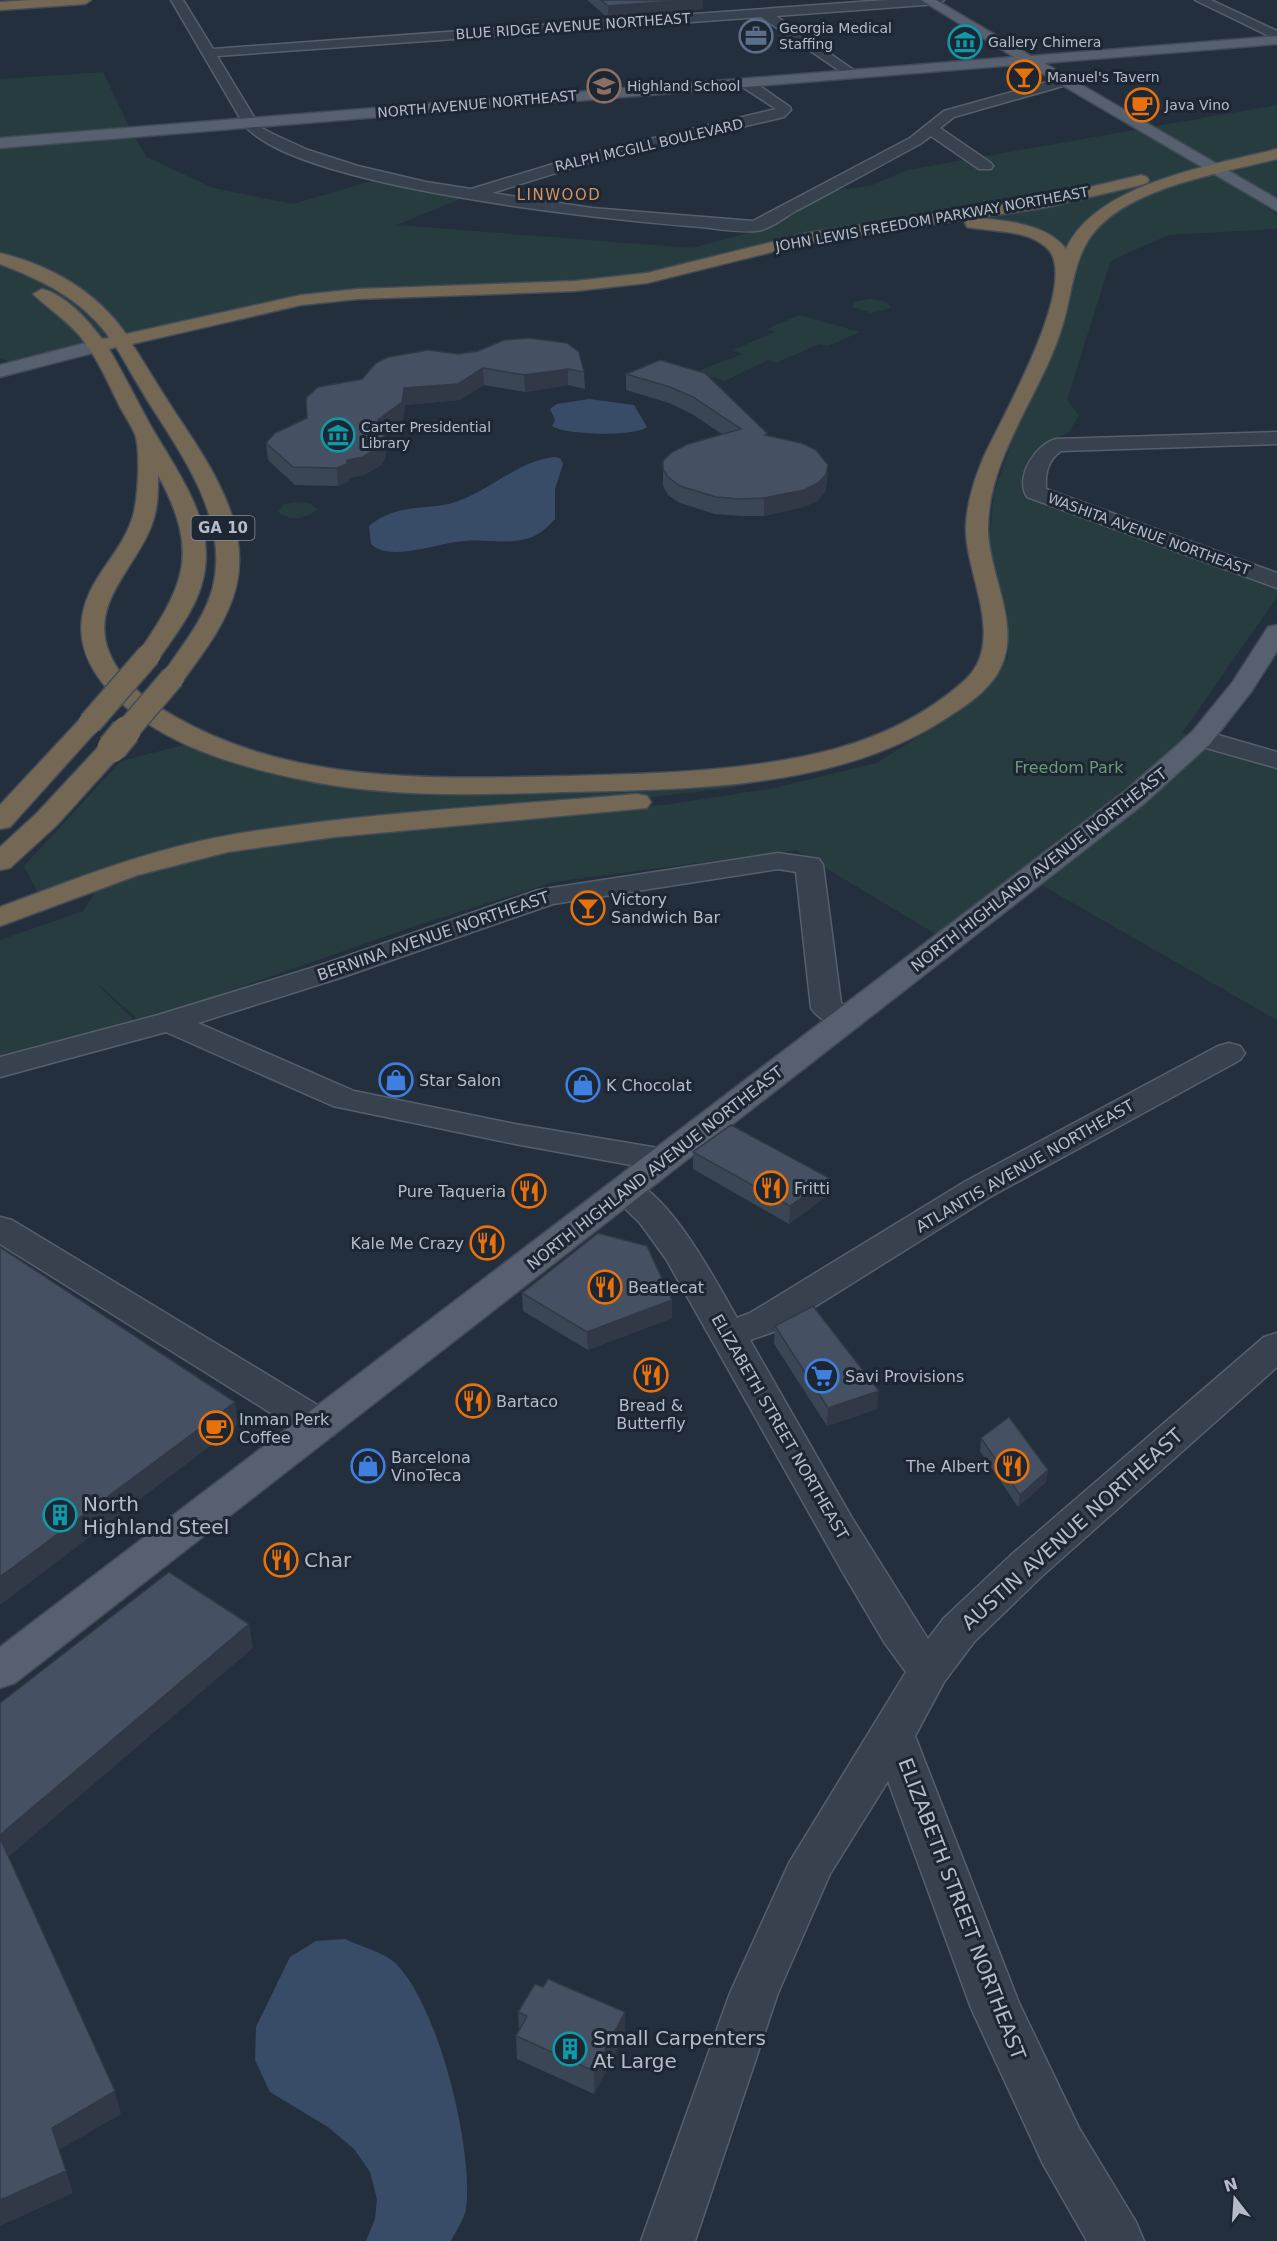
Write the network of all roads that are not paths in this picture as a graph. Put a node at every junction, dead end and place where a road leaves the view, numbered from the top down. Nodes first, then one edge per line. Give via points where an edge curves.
1 (85, 0) edge
2 (177, 0) edge
3 (775, 0) edge
4 (927, 0) edge
5 (938, 0) edge
6 (1201, 0) edge
7 (0, 6) edge
8 (791, 10) junction
9 (764, 13) junction
10 (1277, 38) edge
11 (209, 53) junction
12 (1029, 60) junction
13 (850, 74) junction
14 (1065, 81) junction
15 (746, 83) junction
16 (250, 123) junction
17 (930, 128) junction
18 (0, 142) edge
19 (1277, 145) edge
20 (1277, 154) edge
21 (985, 166) dead end
22 (1211, 167) junction
23 (468, 195) junction
24 (1277, 206) edge
25 (864, 228) junction
26 (0, 258) edge
27 (0, 274) edge
28 (1065, 275) junction
29 (122, 340) junction
30 (97, 346) junction
31 (0, 371) edge
32 (1277, 438) edge
33 (147, 439) junction
34 (1277, 581) edge
35 (1277, 632) edge
36 (911, 730) junction
37 (1201, 738) junction
38 (1277, 760) edge
39 (6, 815) edge
40 (0, 862) edge
41 (0, 917) edge
42 (848, 1019) junction
43 (169, 1022) junction
44 (1229, 1053) dead end
45 (0, 1067) edge
46 (664, 1160) junction
47 (624, 1191) junction
48 (0, 1228) edge
49 (728, 1334) junction
50 (1277, 1346) edge
51 (320, 1425) junction
52 (929, 1670) junction
53 (0, 1671) edge
54 (893, 1735) junction
55 (669, 2241) edge
56 (1117, 2241) edge

1 - 7 highway
2 - 11 street
3 - 8 street
4 - 5 street, BLUE RIDGE AVENUE NORTHEAST
4 - 8 street, BLUE RIDGE AVENUE NORTHEAST
4 - 12 main road
6 - 10 street
8 - 9 street, BLUE RIDGE AVENUE NORTHEAST
9 - 11 street, BLUE RIDGE AVENUE NORTHEAST
9 - 13 street
10 - 12 main road, NORTH AVENUE NORTHEAST
11 - 16 street
12 - 13 main road, NORTH AVENUE NORTHEAST
12 - 14 main road
13 - 15 main road, NORTH AVENUE NORTHEAST
14 - 17 street via 960,110
14 - 22 main road
15 - 16 main road, NORTH AVENUE NORTHEAST
15 - 23 street, RALPH MCGILL BOULEVARD via 784,110 728,127 575,161
16 - 18 main road, NORTH AVENUE NORTHEAST
16 - 23 street via 268,137 319,159
17 - 21 street
17 - 23 street via 915,141 756,226 592,213
19 - 22 highway, JOHN LEWIS FREEDOM PARKWAY NORTHEAST
20 - 22 highway, JOHN LEWIS FREEDOM PARKWAY NORTHEAST
22 - 24 main road
22 - 25 highway, JOHN LEWIS FREEDOM PARKWAY NORTHEAST via 1043,203
22 - 28 highway, JOHN LEWIS FREEDOM PARKWAY NORTHEAST via 1109,211 1081,237
25 - 28 highway via 953,222 1015,229 1041,237 1057,248
25 - 29 highway, JOHN LEWIS FREEDOM PARKWAY NORTHEAST via 772,246 647,278 575,286 370,293 301,300
26 - 29 highway, GA 10 via 75,293 110,323
27 - 30 highway, GA 10 via 51,299
28 - 36 highway, JOHN LEWIS FREEDOM PARKWAY NORTHEAST via 1057,316 1036,373 1002,440 978,514 979,551 996,622 997,643 978,683 937,716
29 - 30 highway, JOHN LEWIS FREEDOM PARKWAY NORTHEAST
29 - 40 highway, GA 10, bridge via 204,477 223,528 227,574 202,638 172,677 112,747
30 - 31 main road
30 - 33 highway, GA 10
32 - 34 street, WASHITA AVENUE NORTHEAST via 1056,445 1036,466 1035,478 1035,492
33 - 36 highway via 145,513 102,590 92,622 93,633 104,667 133,700 170,727 210,746 270,765 359,781 436,786 528,785 670,781 750,772 858,750
33 - 39 highway, GA 10, bridge via 181,503 195,552 183,607 125,685
35 - 37 main road, NORTH HIGHLAND AVENUE NORTHEAST via 1242,687
36 - 41 highway via 834,768 744,789 248,840 146,863
37 - 38 street
37 - 42 main road, NORTH HIGHLAND AVENUE NORTHEAST via 1135,797
42 - 43 street, BERNINA AVENUE NORTHEAST via 826,1008 809,865 778,861 548,896
42 - 46 main road, NORTH HIGHLAND AVENUE NORTHEAST
43 - 45 street, BERNINA AVENUE NORTHEAST
43 - 46 street via 345,1099
44 - 49 street, ATLANTIS AVENUE NORTHEAST via 978,1189 763,1322
46 - 47 main road, NORTH HIGHLAND AVENUE NORTHEAST
47 - 49 street, ELIZABETH STREET NORTHEAST via 662,1222
47 - 51 main road, NORTH HIGHLAND AVENUE NORTHEAST
48 - 51 street
49 - 52 street, ELIZABETH STREET NORTHEAST via 903,1638
50 - 52 street, AUSTIN AVENUE NORTHEAST via 1026,1566 959,1630
51 - 53 main road, NORTH HIGHLAND AVENUE NORTHEAST
52 - 54 street, AUSTIN AVENUE NORTHEAST
54 - 55 street, AUSTIN AVENUE NORTHEAST via 812,1863 754,1993
54 - 56 street, ELIZABETH STREET NORTHEAST via 996,2008 1061,2146

